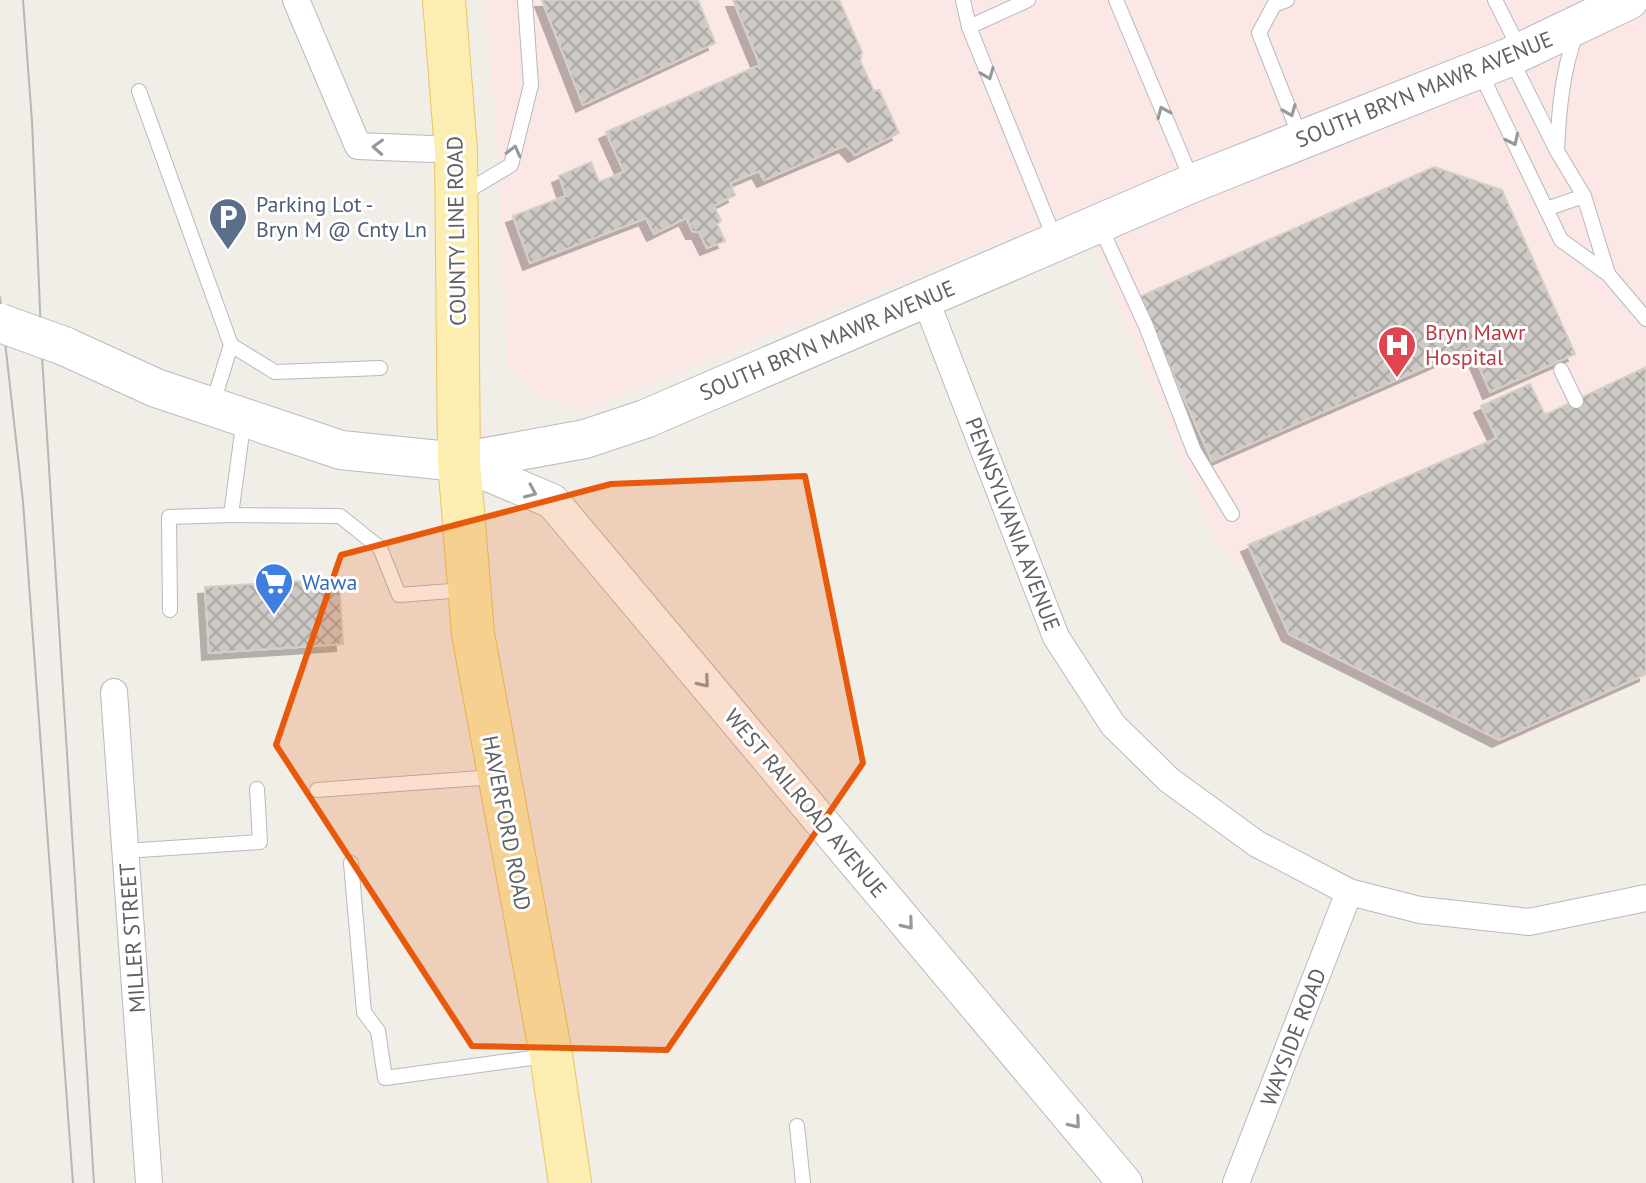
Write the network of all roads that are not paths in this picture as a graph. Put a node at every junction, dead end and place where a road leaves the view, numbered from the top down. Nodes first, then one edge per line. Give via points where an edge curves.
1 (296, 0) edge
2 (444, 0) edge
3 (525, 0) edge
4 (963, 0) edge
5 (1028, 0) edge
6 (1116, 0) edge
7 (1287, 0) edge
8 (1495, 0) edge
9 (1629, 0) edge
10 (1580, 24) junction
11 (969, 27) junction
12 (1503, 60) junction
13 (139, 91) dead end
14 (1301, 140) junction
15 (456, 150) junction
16 (1557, 151) junction
17 (1193, 183) junction
18 (1584, 196) junction
19 (456, 197) junction
20 (1546, 209) junction
21 (1098, 224) junction
22 (1056, 242) junction
23 (1608, 274) junction
24 (925, 298) junction
25 (1646, 319) edge
26 (0, 323) edge
27 (231, 345) junction
28 (380, 368) dead end
29 (1561, 370) dead end
30 (1576, 401) dead end
31 (228, 412) junction
32 (459, 462) junction
33 (1232, 514) dead end
34 (231, 515) junction
35 (468, 590) junction
36 (170, 610) dead end
37 (114, 692) dead end
38 (498, 777) junction
39 (257, 789) dead end
40 (317, 790) dead end
41 (125, 851) junction
42 (351, 863) dead end
43 (1349, 892) junction
44 (1646, 898) edge
45 (551, 1055) junction
46 (797, 1126) dead end
47 (149, 1183) edge
48 (570, 1183) edge
49 (803, 1183) edge
50 (1125, 1183) edge
51 (1236, 1183) edge

15 -> 1 street via 358,146
2 - 15 main road, COUNTY LINE ROAD
19 -> 3 lane via 511,165 531,85
4 - 11 lane
5 - 11 lane
17 -> 6 lane
7 -> 14 lane via 1274,5 1259,33
8 - 12 lane
9 - 10 main road, SOUTH BRYN MAWR AVENUE
10 - 12 main road, SOUTH BRYN MAWR AVENUE
10 - 16 lane via 1567,57
11 -> 22 lane
12 - 14 main road, SOUTH BRYN MAWR AVENUE
12 - 16 lane
12 -> 20 lane
13 - 27 lane
14 - 17 main road, SOUTH BRYN MAWR AVENUE
15 - 19 main road, COUNTY LINE ROAD
16 - 18 lane
17 - 21 main road, SOUTH BRYN MAWR AVENUE
18 - 20 lane
18 - 23 lane
19 - 32 main road, COUNTY LINE ROAD
20 - 23 lane via 1561,240
21 - 22 main road, SOUTH BRYN MAWR AVENUE
21 - 33 lane via 1146,326 1194,451
22 - 24 main road, SOUTH BRYN MAWR AVENUE
23 - 25 lane
24 - 32 main road, SOUTH BRYN MAWR AVENUE via 645,419 585,439
24 - 43 street, PENNSYLVANIA AVENUE via 1056,637 1113,725 1169,780 1257,844
26 - 31 main road, SOUTH BRYN MAWR AVENUE, bridge
27 - 28 lane via 275,372
27 - 31 lane
29 - 30 lane
31 - 32 main road, SOUTH BRYN MAWR AVENUE via 341,450
31 - 34 lane
32 - 35 main road, HAVERFORD ROAD
32 -> 50 street, WEST RAILROAD AVENUE via 552,501
34 - 35 lane via 340,516 380,548 399,595
34 - 36 lane via 169,517
35 - 38 main road, HAVERFORD ROAD
37 - 41 street, MILLER STREET
38 - 40 lane
38 - 45 main road, HAVERFORD ROAD
39 - 41 lane via 260,842
41 - 47 street, MILLER STREET
42 - 45 lane via 364,1012 378,1031 385,1078
43 - 44 street, PENNSYLVANIA AVENUE via 1420,910 1529,922
43 - 51 street, WAYSIDE ROAD
45 - 48 main road, HAVERFORD ROAD
46 - 49 lane

